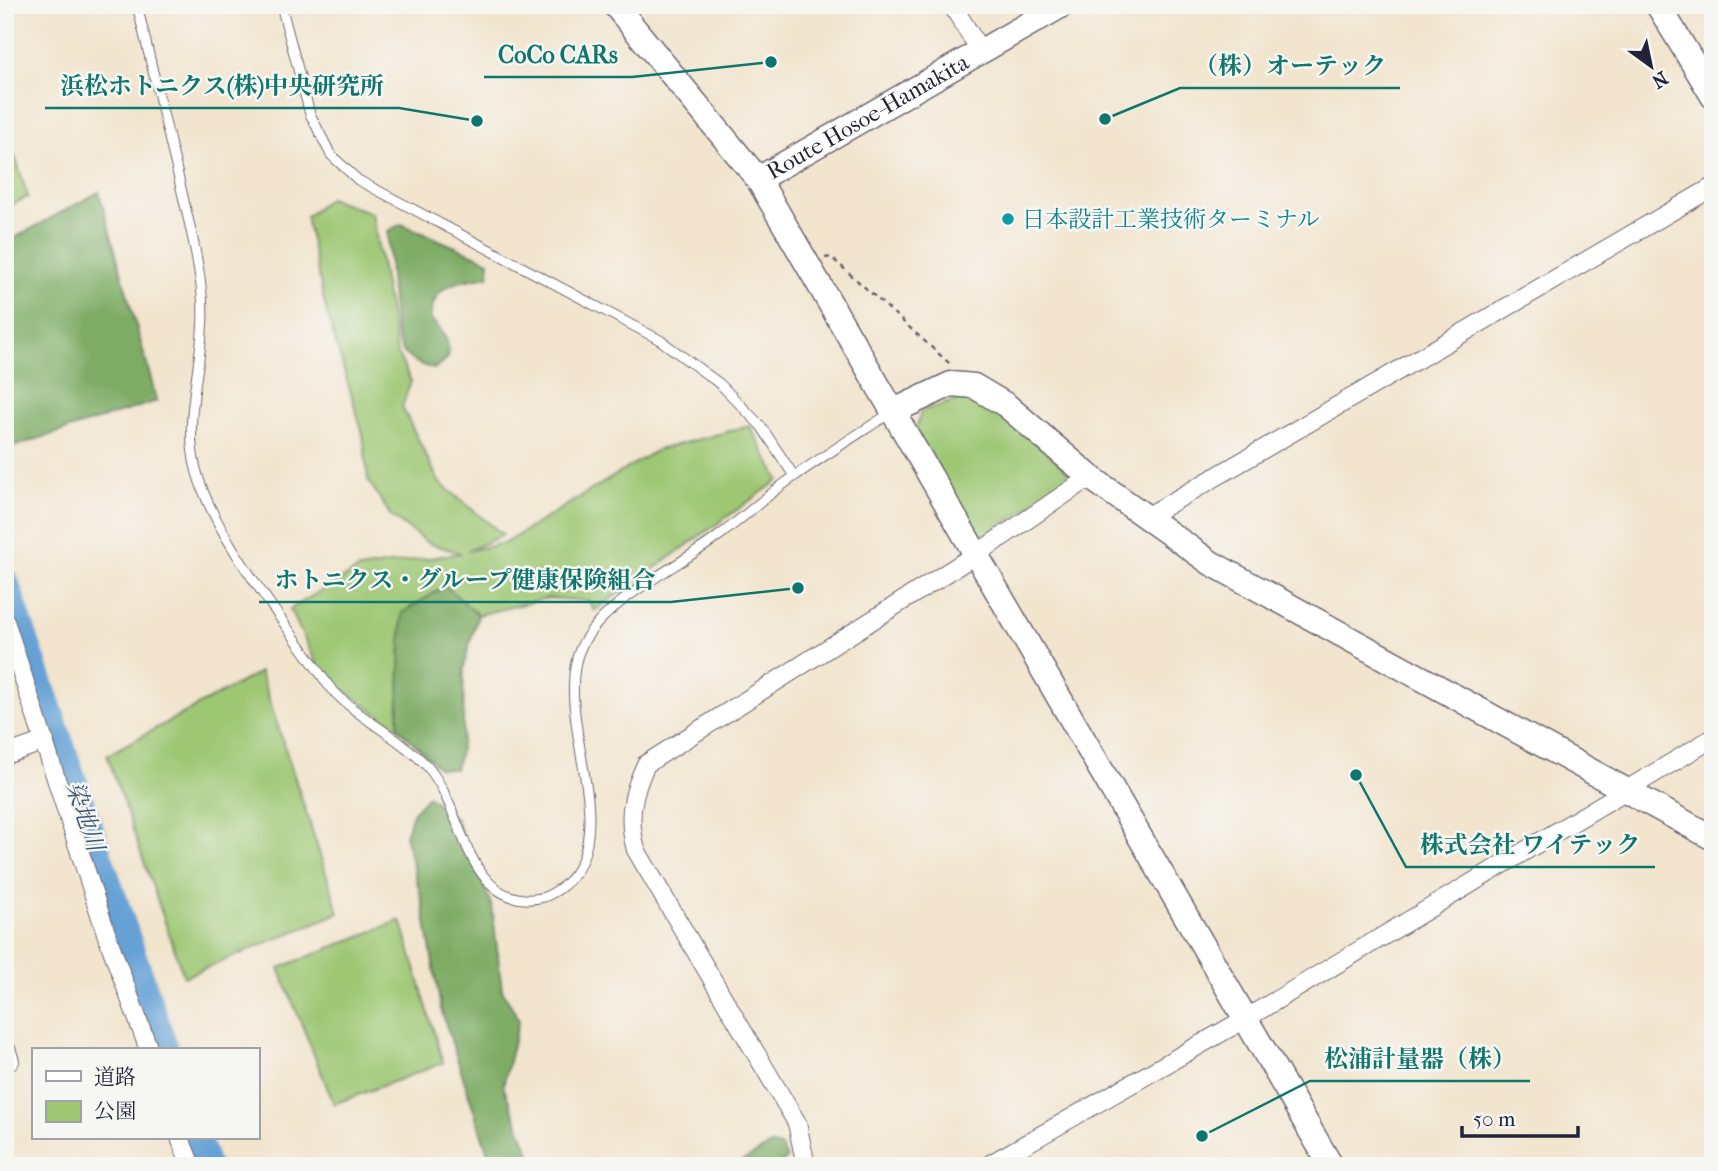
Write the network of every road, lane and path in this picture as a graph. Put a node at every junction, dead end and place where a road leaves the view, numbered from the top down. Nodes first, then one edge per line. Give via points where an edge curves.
1 (137, 5) edge
2 (281, 5) edge
3 (615, 5) edge
4 (953, 5) edge
5 (1062, 5) edge
6 (1658, 5) edge
7 (981, 52) junction
8 (1713, 96) edge
9 (758, 179) junction
10 (1713, 187) edge
11 (808, 261) junction
12 (950, 364) dead end
13 (894, 411) junction
14 (794, 477) junction
15 (1090, 478) junction
16 (1145, 518) junction
17 (978, 553) junction
18 (5, 621) edge
19 (1713, 738) edge
20 (45, 741) junction
21 (5, 755) edge
22 (1626, 790) junction
23 (1713, 838) edge
24 (1245, 1019) junction
25 (5, 1046) edge
26 (148, 1048) edge
27 (5, 1063) edge
28 (181, 1140) edge
29 (191, 1166) edge
30 (806, 1166) edge
31 (987, 1166) edge
32 (1331, 1166) edge

1 - 14 lane via 197,258 205,331 193,444 205,495 224,532 341,701 427,766 451,807 476,867 492,886 510,898 550,897 569,881 587,854 588,802 573,682 580,648 599,622
2 - 14 lane via 310,114 331,155 358,180 660,340 720,384 761,426
3 - 9 street, Route Hosoe-Hamakita
4 - 7 street
5 - 7 street, Route Hosoe-Hamakita
6 - 8 street
7 - 9 street, Route Hosoe-Hamakita
9 - 11 street
10 - 16 street
11 - 12 path via 831,257
11 - 13 street
13 - 14 lane
13 - 15 street via 951,384 974,386 1006,405
13 - 17 street
15 - 16 street
15 - 17 street
16 - 22 street via 1211,563
17 - 24 street
17 - 30 street via 646,764 634,795 630,828 636,850 797,1123
18 - 20 street
19 - 22 street
20 - 21 street
20 - 26 street
22 - 23 street
22 - 24 street
24 - 31 street
24 - 32 street
25 - 27 street via 10,1061
28 - 29 street

